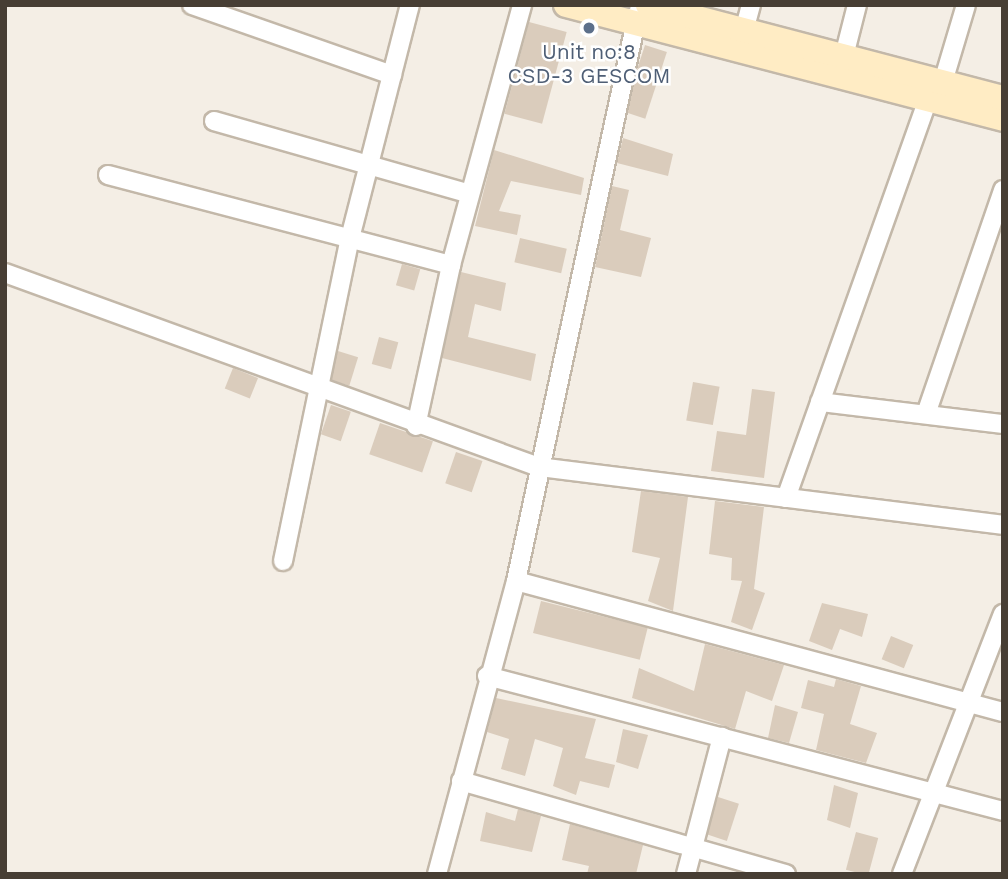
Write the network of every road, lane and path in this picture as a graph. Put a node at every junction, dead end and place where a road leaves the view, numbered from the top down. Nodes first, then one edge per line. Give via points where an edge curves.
1 (192, 5) edge
2 (410, 5) edge
3 (522, 5) edge
4 (566, 5) edge
5 (751, 5) edge
6 (857, 5) edge
7 (966, 5) edge
8 (641, 12) edge
9 (744, 31) junction
10 (844, 56) junction
11 (392, 75) junction
12 (943, 82) junction
13 (1003, 98) edge
14 (927, 102) junction
15 (1003, 119) edge
16 (214, 121) dead end
17 (368, 168) junction
18 (108, 175) dead end
19 (1003, 190) edge
20 (470, 194) junction
21 (349, 242) junction
22 (451, 265) junction
23 (5, 273) edge
24 (318, 387) junction
25 (820, 402) junction
26 (926, 414) junction
27 (1003, 424) edge
28 (416, 426) junction
29 (539, 467) junction
30 (786, 498) junction
31 (1003, 525) edge
32 (283, 561) dead end
33 (516, 581) junction
34 (1003, 614) edge
35 (487, 676) junction
36 (969, 702) junction
37 (1003, 712) edge
38 (722, 737) junction
39 (461, 781) junction
40 (935, 794) junction
41 (1003, 811) edge
42 (691, 850) junction
43 (437, 874) edge
44 (686, 874) edge
45 (786, 874) edge
46 (902, 874) edge

1 - 11 street
2 - 11 street
3 - 20 street
4 - 8 street
5 - 9 street
6 - 10 street
7 - 12 street
8 - 9 street
8 - 14 street
8 - 29 street
9 - 10 street
10 - 12 street
11 - 17 street
12 - 13 street
14 - 15 street
14 - 25 street
16 - 17 street
17 - 20 street
17 - 21 street
18 - 21 street
19 - 26 street
20 - 22 street
21 - 22 street
21 - 24 street
22 - 28 street
23 - 24 street
24 - 28 street
24 - 32 street
25 - 26 street
25 - 30 street
26 - 27 street
28 - 29 street
29 - 30 street
29 - 33 street
30 - 31 street
33 - 35 street
33 - 36 street
34 - 36 street
35 - 38 street
35 - 39 street
36 - 37 street
36 - 40 street
38 - 40 street
38 - 42 street
39 - 42 street
39 - 43 street
40 - 41 street
40 - 46 street
42 - 44 street
42 - 45 street

